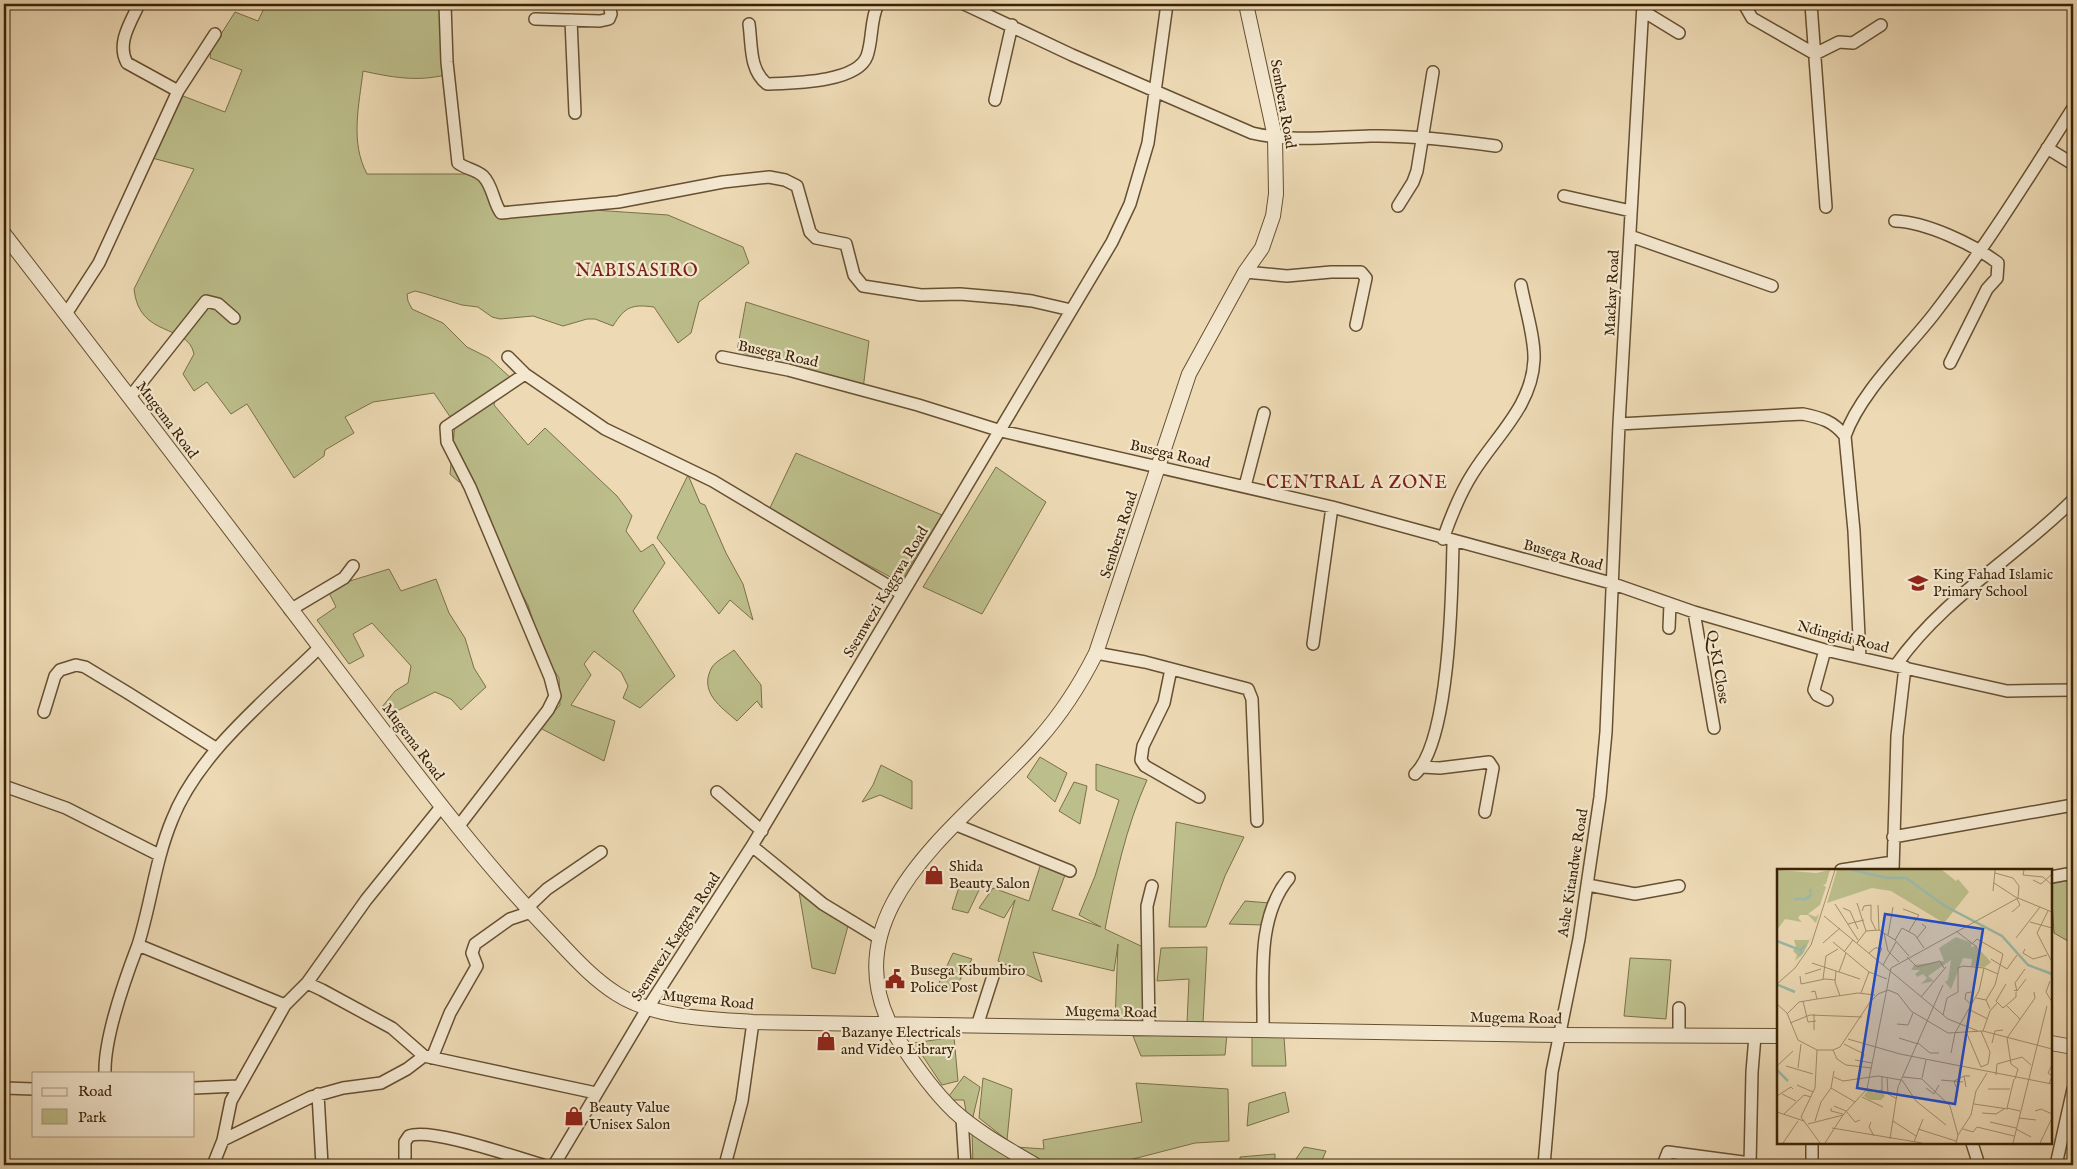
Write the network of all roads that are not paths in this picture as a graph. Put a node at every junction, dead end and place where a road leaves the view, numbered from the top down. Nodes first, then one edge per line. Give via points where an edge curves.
1 (139, 4) edge
2 (445, 4) edge
3 (609, 4) edge
4 (878, 4) edge
5 (964, 4) edge
6 (1167, 4) edge
7 (1246, 4) edge
8 (1744, 4) edge
9 (1811, 4) edge
10 (1643, 7) edge
11 (535, 19) dead end
12 (571, 20) junction
13 (749, 24) dead end
14 (1012, 25) junction
15 (1881, 25) dead end
16 (1679, 33) dead end
17 (215, 34) dead end
18 (1815, 54) junction
19 (1433, 72) dead end
20 (178, 91) junction
21 (1154, 92) junction
22 (995, 100) dead end
23 (2073, 108) edge
24 (574, 113) dead end
25 (1275, 137) junction
26 (1422, 138) junction
27 (1496, 146) dead end
28 (2047, 148) junction
29 (2073, 164) edge
30 (1564, 196) dead end
31 (1398, 206) dead end
32 (1826, 206) dead end
33 (1631, 211) junction
34 (1895, 221) dead end
35 (4, 234) edge
36 (1630, 236) junction
37 (1980, 251) junction
38 (1245, 272) junction
39 (1521, 285) dead end
40 (1772, 286) dead end
41 (1071, 310) junction
42 (66, 314) junction
43 (234, 318) dead end
44 (1356, 324) dead end
45 (722, 357) dead end
46 (508, 358) dead end
47 (1950, 362) dead end
48 (525, 374) junction
49 (130, 397) junction
50 (1264, 412) dead end
51 (1619, 424) junction
52 (1001, 431) junction
53 (1845, 436) junction
54 (1158, 467) junction
55 (1245, 486) junction
56 (2073, 500) edge
57 (1332, 508) junction
58 (1448, 540) junction
59 (353, 566) dead end
60 (1611, 583) junction
61 (902, 594) junction
62 (1670, 604) junction
63 (290, 610) junction
64 (1694, 612) junction
65 (1669, 628) dead end
66 (1312, 644) dead end
67 (320, 647) junction
68 (1825, 650) junction
69 (1096, 653) junction
70 (1860, 658) junction
71 (1901, 666) junction
72 (1171, 668) junction
73 (2073, 690) edge
74 (1827, 700) dead end
75 (44, 712) dead end
76 (1714, 728) dead end
77 (216, 749) junction
78 (4, 786) edge
79 (717, 792) dead end
80 (1199, 797) dead end
81 (2073, 805) edge
82 (441, 806) junction
83 (1485, 812) dead end
84 (1257, 821) dead end
85 (954, 824) junction
86 (458, 827) junction
87 (762, 831) junction
88 (1893, 837) junction
89 (752, 846) junction
90 (601, 852) dead end
91 (159, 855) junction
92 (1893, 866) edge
93 (1854, 869) edge
94 (1070, 871) dead end
95 (2073, 873) edge
96 (2052, 877) edge
97 (1289, 878) dead end
98 (1588, 885) junction
99 (1152, 886) dead end
100 (1678, 886) dead end
101 (529, 910) junction
102 (879, 938) junction
103 (138, 945) junction
104 (994, 972) dead end
105 (307, 983) junction
106 (285, 1005) junction
107 (1678, 1008) dead end
108 (647, 1009) junction
109 (753, 1022) junction
110 (889, 1024) junction
111 (977, 1026) junction
112 (1149, 1028) junction
113 (1264, 1030) junction
114 (1679, 1035) junction
115 (1559, 1036) junction
116 (1755, 1036) junction
117 (1777, 1036) edge
118 (2052, 1043) edge
119 (2073, 1047) edge
120 (428, 1057) junction
121 (106, 1072) edge
122 (238, 1086) junction
123 (4, 1088) edge
124 (195, 1088) edge
125 (32, 1089) edge
126 (2073, 1089) edge
127 (596, 1093) junction
128 (318, 1094) junction
129 (962, 1118) junction
130 (223, 1140) junction
131 (1812, 1144) edge
132 (1972, 1144) edge
133 (1750, 1164) edge
134 (213, 1165) edge
135 (322, 1165) edge
136 (405, 1165) edge
137 (544, 1165) edge
138 (554, 1165) edge
139 (725, 1165) edge
140 (965, 1165) edge
141 (1035, 1165) edge
142 (1544, 1165) edge
143 (1663, 1165) edge
144 (1812, 1165) edge
145 (1979, 1165) edge
146 (2056, 1165) edge

1 - 20 street via 122,44 123,56 127,63
2 - 41 street via 447,62 458,163 485,178 501,213 618,202 723,182 769,177 797,186 810,232 816,238 846,244 854,275 863,286 921,295 1007,298
3 - 12 street via 611,14 608,19
4 - 13 street via 867,57 859,67 842,76 767,84 758,77 754,64
5 - 14 street
6 - 21 street, Ssemwezi Kaggwa Road
7 - 25 street, Sembera Road
8 - 18 street via 1752,18
9 - 18 street
10 - 16 street
10 - 33 street, Mackay Road
11 - 12 street
12 - 24 street
14 - 21 street
14 - 22 street
15 - 18 street via 1853,43 1839,42
17 - 20 street
18 - 32 street
19 - 26 street
20 - 42 street via 98,263
21 - 25 street via 1252,133
21 - 41 street, Ssemwezi Kaggwa Road via 1148,143 1130,204 1103,258
23 - 28 street
25 - 26 street
25 - 38 street, Sembera Road via 1273,216 1262,248
26 - 27 street
26 - 31 street via 1417,171
28 - 29 street
28 - 37 street
30 - 33 street
33 - 36 street, Mackay Road
34 - 37 street via 1941,232
35 - 42 street, Mugema Road
36 - 40 street
36 - 51 street, Mackay Road
37 - 47 street via 1998,263 1996,278
37 - 53 street via 1865,400
38 - 44 street via 1287,276 1361,272 1366,278
38 - 54 street, Sembera Road via 1188,374
39 - 58 street via 1534,360 1529,390 1518,412 1470,477 1454,507
41 - 52 street, Ssemwezi Kaggwa Road
42 - 49 street, Mugema Road
43 - 49 street via 218,304 206,302
45 - 52 street, Busega Road via 797,372
46 - 48 street
48 - 61 street via 605,429 713,481
48 - 86 street via 446,426 445,437 474,496 555,696 548,710
49 - 63 street, Mugema Road
50 - 55 street
51 - 53 street via 1803,414 1830,421
51 - 60 street, Mackay Road
52 - 54 street, Busega Road
52 - 61 street, Ssemwezi Kaggwa Road
53 - 70 street via 1854,532
54 - 55 street, Busega Road
54 - 69 street, Sembera Road
55 - 57 street, Busega Road
56 - 71 street via 2043,530 1940,612 1912,642
57 - 58 street, Busega Road
57 - 66 street
58 - 60 street, Busega Road
58 - 83 street via 1442,696 1434,734 1418,770 1490,762 1493,768
59 - 63 street via 344,578
60 - 62 street, Ndingidi Road
60 - 98 street, Ashe Kitandwe Road via 1606,732
61 - 87 street, Ssemwezi Kaggwa Road
62 - 64 street, Ndingidi Road
62 - 65 street
63 - 67 street, Mugema Road
64 - 68 street, Ndingidi Road
64 - 76 street, Q-KI Close
67 - 77 street
67 - 82 street, Mugema Road
68 - 70 street, Ndingidi Road
68 - 74 street via 1814,690
69 - 72 street
69 - 85 street, Sembera Road via 1078,689 1057,718
70 - 71 street, Ndingidi Road
71 - 73 street, Ndingidi Road via 2007,691
71 - 88 street
72 - 80 street via 1164,703 1143,746 1141,760 1145,766
72 - 84 street via 1248,689 1252,699
75 - 77 street via 55,676 60,670 76,665 85,667
77 - 91 street via 192,780 172,818
78 - 91 street via 66,808
79 - 87 street
81 - 88 street
82 - 86 street, Mugema Road
82 - 105 street via 366,900
85 - 94 street
85 - 102 street, Sembera Road via 914,870 894,900
86 - 101 street, Mugema Road
87 - 89 street, Ssemwezi Kaggwa Road
88 - 92 street
89 - 102 street via 823,904
89 - 108 street, Ssemwezi Kaggwa Road
90 - 101 street via 547,889
91 - 103 street
92 - 93 street
95 - 96 street
97 - 113 street via 1279,889 1266,932
98 - 100 street via 1635,894
98 - 115 street, Ashe Kitandwe Road
99 - 112 street via 1147,906
101 - 108 street, Mugema Road via 597,980 615,994
101 - 120 street via 474,944 472,954 477,966
102 - 110 street, Sembera Road via 878,986
103 - 106 street
103 - 121 street via 124,982
104 - 111 street
105 - 106 street
105 - 120 street via 392,1028
106 - 122 street
107 - 114 street
108 - 109 street, Mugema Road
108 - 127 street, Ssemwezi Kaggwa Road
109 - 110 street, Mugema Road
109 - 139 street via 738,1118
110 - 111 street, Mugema Road
110 - 129 street, Sembera Road via 924,1076
111 - 112 street, Mugema Road
112 - 113 street, Mugema Road
113 - 115 street, Mugema Road
114 - 115 street, Mugema Road
114 - 116 street, Mugema Road
115 - 142 street, Ashe Kitandwe Road via 1552,1072
116 - 117 street, Mugema Road
116 - 133 street
118 - 119 street
120 - 127 street
120 - 128 street via 381,1083
122 - 124 street
122 - 130 street via 229,1109
123 - 125 street
126 - 146 street
127 - 138 street, Ssemwezi Kaggwa Road
128 - 130 street
128 - 135 street
129 - 140 street
129 - 141 street, Sembera Road
130 - 134 street
131 - 144 street
132 - 145 street
133 - 143 street via 1668,1152
136 - 137 street via 405,1142 409,1136 420,1134

